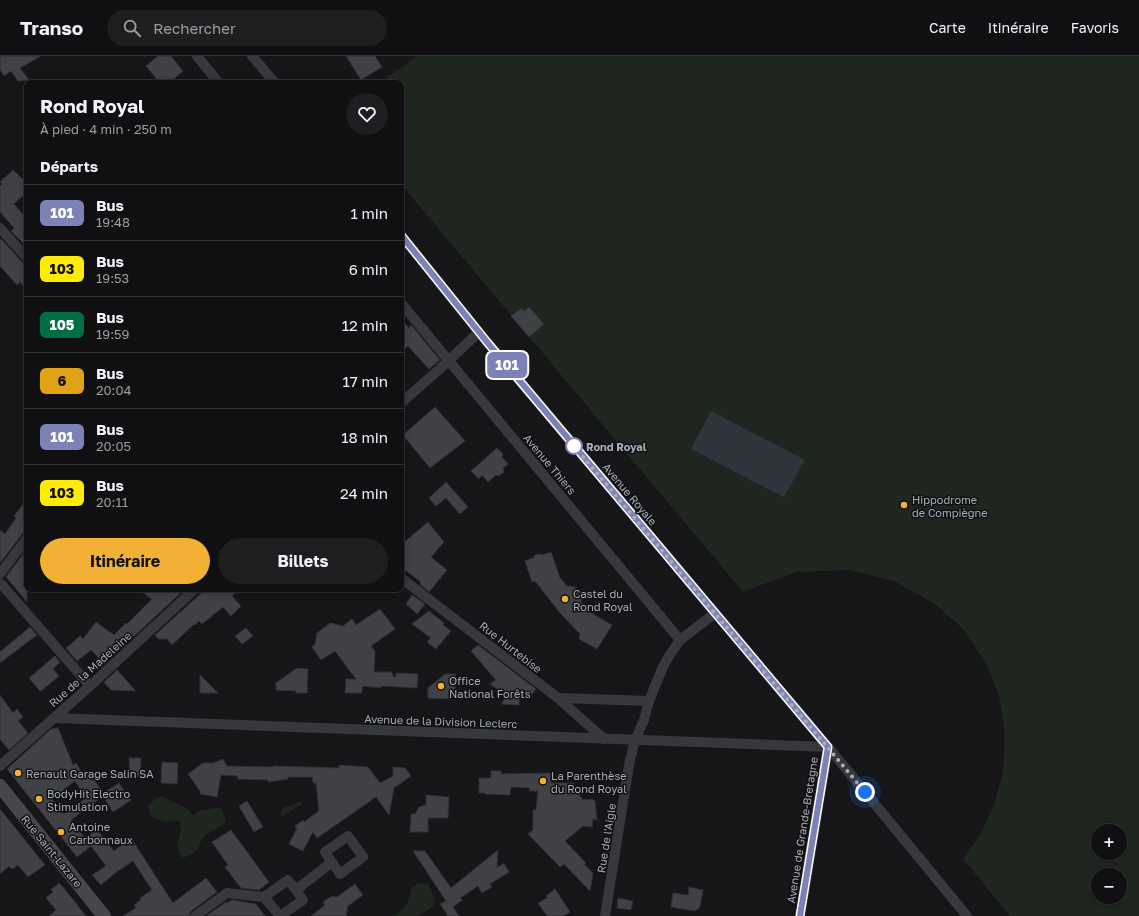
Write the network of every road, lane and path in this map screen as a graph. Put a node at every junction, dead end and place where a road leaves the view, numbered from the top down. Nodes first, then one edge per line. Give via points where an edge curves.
1 (197, 56) edge
2 (252, 56) edge
3 (217, 80) edge
4 (272, 80) edge
5 (0, 228) edge
6 (404, 239) edge
7 (24, 255) edge
8 (404, 307) edge
9 (479, 332) junction
10 (449, 360) junction
11 (404, 400) edge
12 (24, 542) edge
13 (0, 574) edge
14 (404, 580) edge
15 (0, 584) edge
16 (192, 592) edge
17 (714, 614) junction
18 (680, 640) junction
19 (90, 686) junction
20 (558, 698) junction
21 (649, 701) junction
22 (54, 718) junction
23 (604, 739) junction
24 (635, 740) junction
25 (828, 747) junction
26 (0, 766) edge
27 (0, 787) edge
28 (332, 862) dead end
29 (296, 890) junction
30 (264, 897) junction
31 (104, 916) edge
32 (195, 916) edge
33 (280, 916) edge
34 (605, 916) edge
35 (800, 916) edge
36 (967, 916) edge

1 - 3 street
2 - 4 street
5 - 7 street
6 - 9 street, Avenue Royale
8 - 10 street, Avenue Thiers
9 - 10 street
9 - 17 street, Avenue Royale
10 - 11 street
10 - 18 street, Avenue Thiers
12 - 13 street
14 - 20 street, Rue Hurtebise
15 - 19 street
16 - 19 street, Rue de la Madeleine
17 - 18 street, Rue de l'Aigle
17 - 25 street, Avenue Royale
18 - 21 street, Rue de l'Aigle via 665,662
19 - 22 street, Rue de la Madeleine
20 - 21 street
20 - 23 street, Rue Hurtebise
21 - 24 street, Rue de l'Aigle
22 - 23 street, Avenue de la Division Leclerc
22 - 26 street, Rue de la Madeleine
23 - 24 street, Avenue de la Division Leclerc
24 - 25 street, Avenue de la Division Leclerc
24 - 34 street, Rue de l'Aigle
25 - 35 street, Avenue de Grande-Bretagne
25 - 36 street, Avenue Royale
27 - 31 main road, Rue Saint-Lazare
28 - 29 street
29 - 30 street via 288,880
29 - 33 street via 303,900
30 - 32 street via 227,894
30 - 33 street

